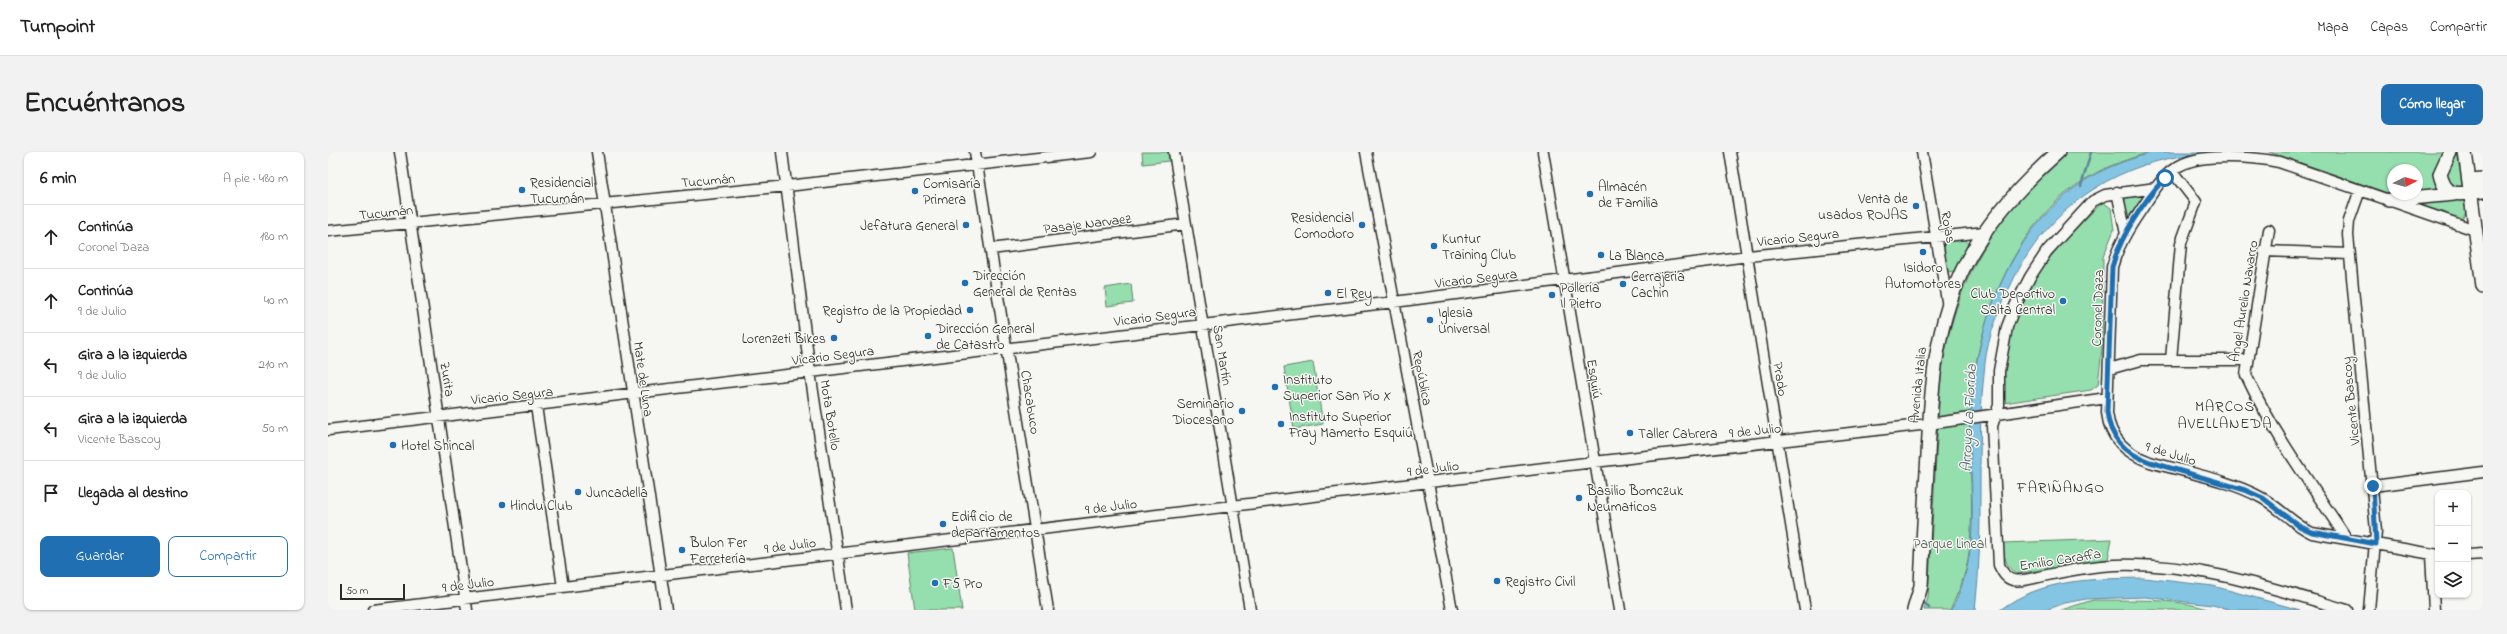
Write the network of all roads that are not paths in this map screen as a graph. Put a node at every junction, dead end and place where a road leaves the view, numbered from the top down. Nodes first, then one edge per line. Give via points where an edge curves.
1 (400, 152) edge
2 (597, 152) edge
3 (782, 152) edge
4 (975, 152) edge
5 (1091, 152) edge
6 (1174, 152) edge
7 (1366, 152) edge
8 (1543, 152) edge
9 (1730, 152) edge
10 (1922, 152) edge
11 (2058, 152) edge
12 (2450, 152) edge
13 (2465, 152) edge
14 (977, 166) junction
15 (2172, 171) junction
16 (2483, 179) edge
17 (787, 186) junction
18 (2156, 188) junction
19 (2474, 188) edge
20 (2360, 190) junction
21 (2117, 192) junction
22 (2454, 194) junction
23 (2423, 197) edge
24 (2387, 199) edge
25 (2389, 200) edge
26 (605, 204) junction
27 (410, 223) junction
28 (1186, 224) junction
29 (2269, 230) dead end
30 (2475, 230) junction
31 (328, 231) edge
32 (1985, 232) junction
33 (2126, 234) junction
34 (1936, 236) junction
35 (991, 249) junction
36 (2264, 251) junction
37 (2349, 254) junction
38 (1748, 256) junction
39 (1565, 280) junction
40 (2483, 286) edge
41 (1394, 302) junction
42 (1948, 307) junction
43 (1204, 325) junction
44 (1008, 348) junction
45 (2171, 360) junction
46 (2247, 360) junction
47 (2109, 369) junction
48 (810, 372) junction
49 (632, 395) junction
50 (2108, 398) junction
51 (536, 406) junction
52 (439, 416) junction
53 (1989, 416) junction
54 (1929, 424) junction
55 (328, 430) edge
56 (1777, 441) junction
57 (1594, 462) junction
58 (2483, 472) edge
59 (1428, 483) junction
60 (2373, 486) junction
61 (1233, 506) junction
62 (1036, 529) junction
63 (2347, 539) junction
64 (2376, 544) junction
65 (838, 554) junction
66 (2471, 554) edge
67 (2483, 554) edge
68 (2434, 555) edge
69 (661, 575) junction
70 (563, 587) junction
71 (466, 598) junction
72 (373, 610) edge
73 (467, 610) edge
74 (666, 610) edge
75 (846, 610) edge
76 (1048, 610) edge
77 (1250, 610) edge
78 (1452, 610) edge
79 (1620, 610) edge
80 (1805, 610) edge
81 (1914, 610) edge
82 (2347, 610) edge
83 (2369, 610) edge
84 (2434, 610) edge

1 - 27 street, Zurita
2 - 26 street, Mate de Luna
3 - 17 street, Mota Botello
4 - 14 street, Chacabuco
5 - 14 street, Tucumán
6 - 28 street, San Martín
7 - 41 street, República
8 - 39 street, Esquiú
9 - 38 street, Prado
10 - 34 street, Rojas
11 - 32 main road, Avenida Italia via 2022,186
12 - 22 main road via 2440,174 2445,188
13 - 19 main road
14 - 17 street, Tucumán
14 - 35 street, Chacabuco
15 - 18 street, Coronel Daza
15 - 20 street, Coronel Daza via 2181,164 2204,159 2263,159 2299,167
15 - 45 street via 2196,202 2181,244
16 - 19 main road
17 - 26 street, Tucumán
17 - 48 street, Mota Botello
18 - 21 street, Emilio Caraffa
18 - 33 street, Coronel Daza
19 - 22 main road
19 - 30 main road
20 - 24 street, Coronel Daza
20 - 37 street, Vicente Bascoy via 2349,221
21 - 33 street
21 - 53 street, Emilio Caraffa via 2093,201 2051,246 2030,277 2015,306 2008,327 1999,371 1999,405
22 - 23 main road
25 - 30 street, Coronel Daza
26 - 27 street, Tucumán
26 - 49 street, Mate de Luna
27 - 31 street, Tucumán
27 - 52 street, Zurita
28 - 35 street, Pasaje Narvaez
28 - 43 street, San Martín
29 - 36 street, Ángel Aurelio Navarro
30 - 40 main road
32 - 34 street, Vicario Segura
32 - 42 main road, Avenida Italia via 1967,261
33 - 47 street, Coronel Daza via 2116,251 2112,267
34 - 38 street, Vicario Segura
34 - 42 street, Rojas
35 - 44 street, Chacabuco
36 - 37 street
36 - 46 street, Ángel Aurelio Navarro
37 - 60 street, Vicente Bascoy
38 - 39 street, Vicario Segura
38 - 56 street, Prado
39 - 41 street, Vicario Segura
39 - 57 street, Esquiú
41 - 43 street, Vicario Segura
41 - 59 street, República
42 - 54 main road, Avenida Italia via 1934,364
43 - 44 street, Vicario Segura
43 - 61 street, San Martín
44 - 48 street, Vicario Segura
44 - 62 street, Chacabuco
45 - 46 street
45 - 47 street via 2141,360
46 - 63 street, Ángel Aurelio Navarro via 2246,374 2255,395
47 - 50 street, Coronel Daza
48 - 49 street, Vicario Segura
48 - 65 street, Mota Botello
49 - 51 street, Vicario Segura
49 - 69 street, Mate de Luna
50 - 53 street, 9 de Julio
50 - 63 street, 9 de Julio via 2108,423 2122,447 2136,457 2245,490 2263,498 2299,526 2312,532
51 - 52 street, Vicario Segura
51 - 70 street
52 - 55 street, Vicario Segura
52 - 71 street, Zurita
53 - 54 street, 9 de Julio
53 - 82 street, Emilio Caraffa via 1999,565 2004,575 2012,580 2026,580 2115,565 2184,568 2237,578
54 - 56 street, 9 de Julio
54 - 81 main road, Avenida Italia via 1921,586
56 - 57 street, 9 de Julio
56 - 80 street, Prado
57 - 59 street, 9 de Julio
57 - 79 street, Esquiú
58 - 60 street
59 - 61 street, 9 de Julio
59 - 78 street, República
60 - 64 street, Vicente Bascoy
61 - 62 street, 9 de Julio
61 - 77 street, San Martín
62 - 65 street, 9 de Julio
62 - 76 street, Chacabuco
63 - 64 street, 9 de Julio
64 - 68 street, 9 de Julio
64 - 83 street, Vicente Bascoy
65 - 69 street, 9 de Julio
65 - 75 street, Mota Botello
66 - 67 street
68 - 84 street
69 - 70 street, 9 de Julio
69 - 74 street, Mate de Luna
70 - 71 street, 9 de Julio
71 - 72 street, 9 de Julio
71 - 73 street, Zurita

